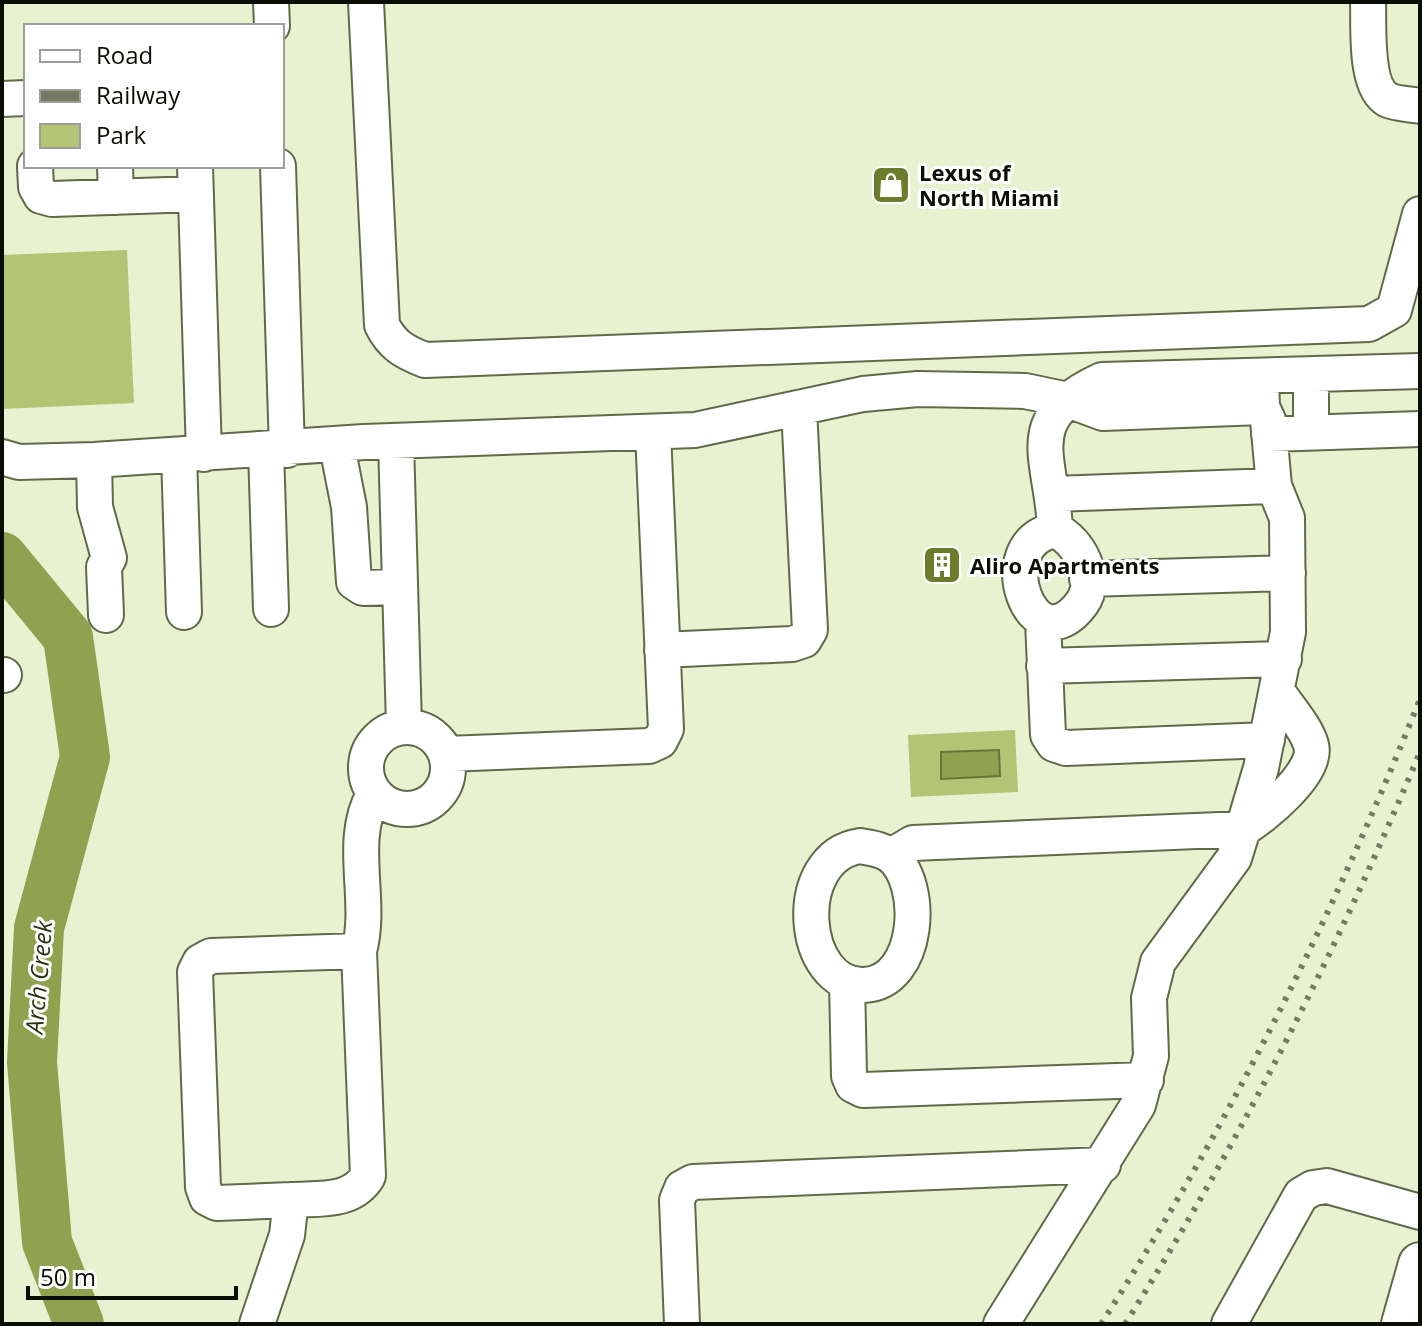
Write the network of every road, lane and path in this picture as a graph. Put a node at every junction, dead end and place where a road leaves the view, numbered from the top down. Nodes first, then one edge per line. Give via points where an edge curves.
1 (271, 2) edge
2 (366, 2) edge
3 (1368, 2) edge
4 (272, 24) edge
5 (24, 98) edge
6 (2, 99) edge
7 (1420, 106) edge
8 (35, 168) edge
9 (278, 168) edge
10 (195, 180) edge
11 (116, 182) edge
12 (1420, 214) edge
13 (1404, 372) edge
14 (1311, 394) junction
15 (1265, 398) junction
16 (1068, 400) junction
17 (799, 408) junction
18 (1420, 429) edge
19 (653, 432) junction
20 (1311, 432) junction
21 (396, 441) junction
22 (337, 446) junction
23 (277, 450) junction
24 (192, 455) junction
25 (2, 457) edge
26 (94, 460) junction
27 (1274, 486) junction
28 (1054, 494) junction
29 (1055, 530) junction
30 (1288, 573) junction
31 (1087, 579) junction
32 (400, 587) junction
33 (271, 609) dead end
34 (184, 612) dead end
35 (106, 615) dead end
36 (1043, 621) junction
37 (662, 650) junction
38 (1044, 666) junction
39 (1281, 676) junction
40 (404, 726) junction
41 (1267, 740) junction
42 (446, 754) junction
43 (374, 794) junction
44 (1243, 829) junction
45 (891, 856) junction
46 (359, 951) junction
47 (847, 982) junction
48 (1146, 1080) junction
49 (1103, 1165) junction
50 (291, 1200) junction
51 (1420, 1212) edge
52 (1420, 1264) edge
53 (1234, 1322) edge
54 (257, 1324) edge
55 (682, 1324) edge
56 (1001, 1324) edge
57 (1403, 1324) edge

1 - 4 lane
2 - 12 lane via 382,325 390,340 425,360 1369,324 1394,310
3 - 7 lane via 1372,76 1378,90 1388,100
5 - 6 lane
8 - 11 lane via 36,187 41,196 52,199
9 - 23 lane
10 - 11 lane
10 - 24 lane
13 - 14 lane via 1362,391
13 - 15 lane
14 - 15 lane
14 - 20 lane
15 - 16 lane via 1103,413
15 - 20 lane
15 - 27 lane
16 - 17 lane via 1025,391 918,389
16 - 28 lane via 1044,434
17 - 19 lane via 722,426
17 - 37 lane via 810,630 804,640 792,644
18 - 20 lane
19 - 21 lane
19 - 37 lane
21 - 22 lane
21 - 32 lane
22 - 23 lane
22 - 32 lane via 349,507 354,582 363,588
23 - 24 lane
23 - 33 lane
24 - 26 lane
24 - 34 lane
25 - 26 lane via 19,462
26 - 35 lane via 95,507 109,558 104,567
27 - 28 lane
27 - 30 lane via 1287,518
28 - 29 lane
29 - 31 lane via 1075,545
29 - 36 lane via 1036,539 1021,567 1022,597
30 - 31 lane
30 - 39 lane via 1288,632
31 - 36 lane via 1084,600 1075,611
32 - 40 lane
36 - 38 lane
37 - 42 lane via 666,729 660,741 649,746
38 - 39 lane
38 - 41 lane via 1048,735 1066,748
39 - 41 lane
39 - 44 lane via 1312,753 1309,765 1268,814
40 - 42 lane via 429,733
40 - 43 lane via 380,736 366,757
41 - 44 lane
42 - 43 lane via 447,778 434,800 422,807 397,808
43 - 46 lane via 362,825 364,925
44 - 45 lane via 913,843
44 - 48 lane via 1234,858 1158,962 1149,998 1151,1056
45 - 47 lane via 907,885 911,939 899,966 886,979 861,985
45 - 47 lane via 860,846 837,854 824,867 812,894 815,943 833,972
46 - 50 lane via 368,1176 361,1189 349,1194
46 - 50 lane via 211,956 195,972 207,1198 217,1203
47 - 48 lane via 849,1076 863,1090
48 - 49 lane via 1138,1105
49 - 55 lane via 693,1182 682,1188 677,1200
49 - 56 lane
50 - 54 lane via 287,1235
51 - 53 lane via 1327,1186 1301,1195
52 - 57 main road

